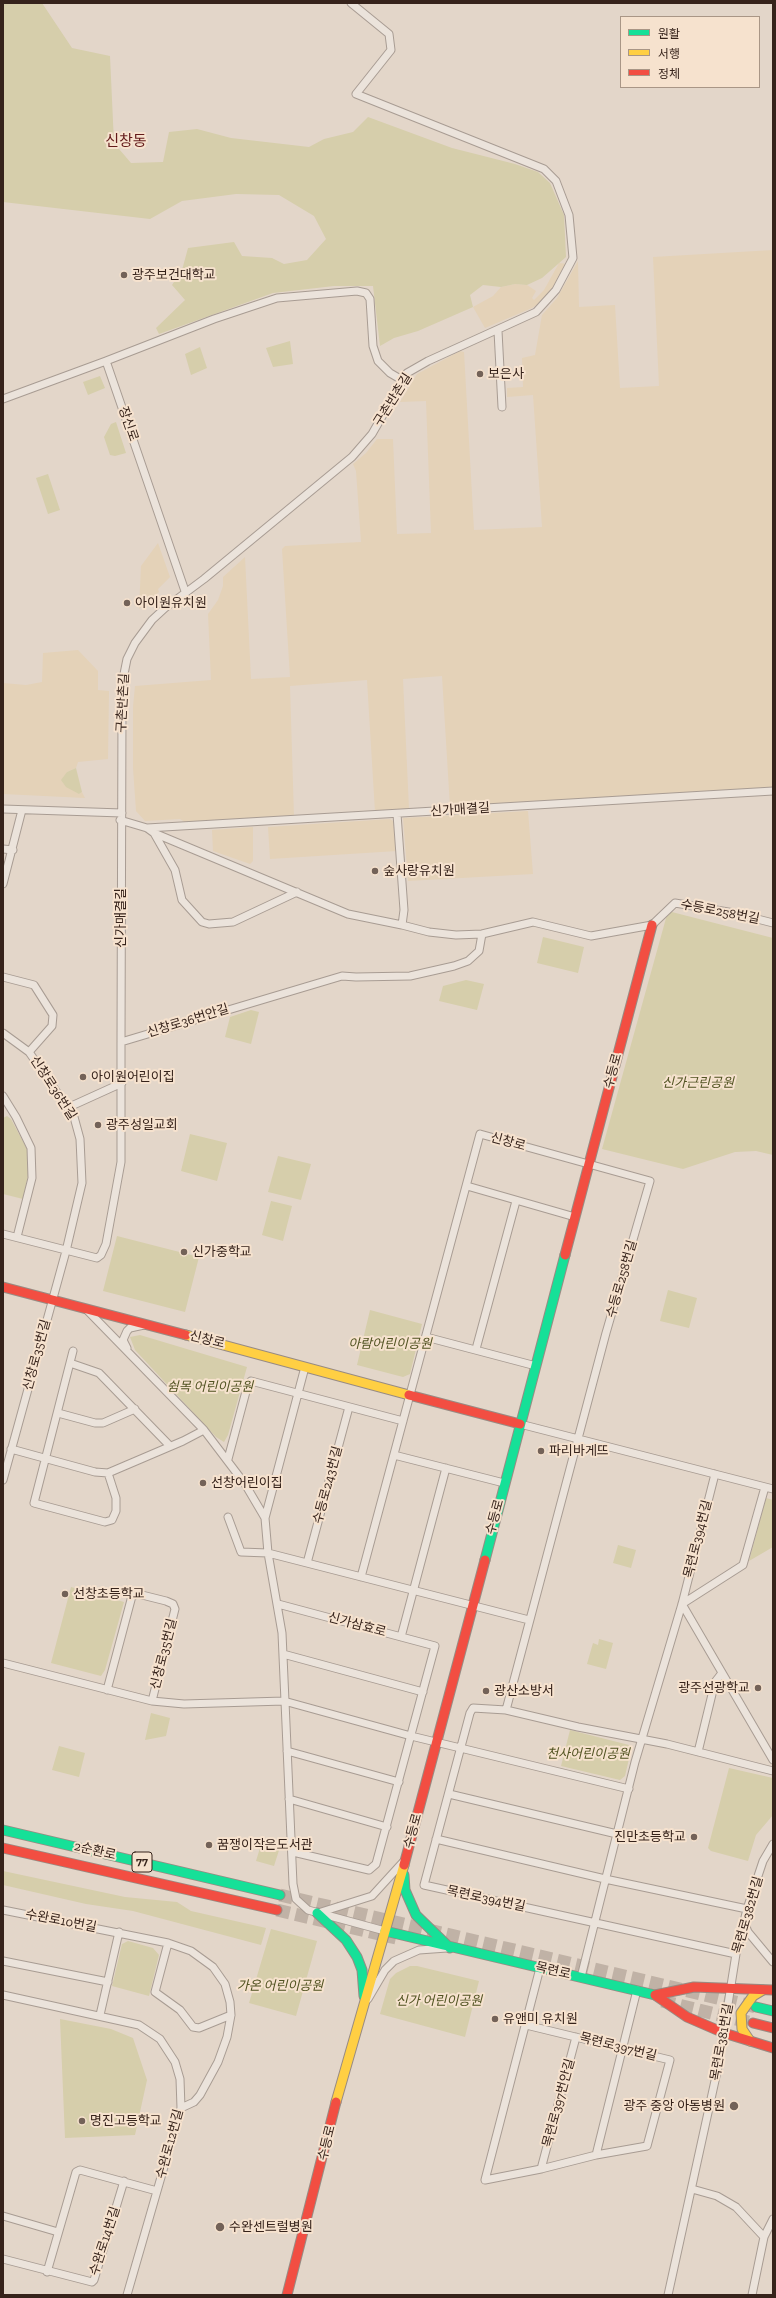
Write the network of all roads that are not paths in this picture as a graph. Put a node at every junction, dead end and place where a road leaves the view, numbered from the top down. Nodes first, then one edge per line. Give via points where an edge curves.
1 (351, 3) edge
2 (498, 331) junction
3 (106, 361) junction
4 (402, 380) junction
5 (3, 399) edge
6 (502, 407) dead end
7 (185, 592) junction
8 (773, 791) edge
9 (3, 809) edge
10 (22, 810) junction
11 (397, 814) junction
12 (121, 817) junction
13 (147, 828) junction
14 (154, 833) junction
15 (3, 849) edge
16 (13, 850) junction
17 (3, 884) edge
18 (297, 892) junction
19 (773, 923) edge
20 (402, 924) junction
21 (652, 925) junction
22 (482, 934) junction
23 (3, 977) edge
24 (3, 1033) edge
25 (121, 1042) junction
26 (29, 1052) junction
27 (122, 1083) junction
28 (3, 1096) edge
29 (67, 1108) junction
30 (588, 1164) junction
31 (467, 1186) junction
32 (516, 1201) junction
33 (575, 1217) junction
34 (3, 1234) edge
35 (16, 1237) junction
36 (66, 1250) junction
37 (3, 1287) edge
38 (52, 1300) junction
39 (86, 1309) junction
40 (146, 1325) junction
41 (426, 1337) junction
42 (476, 1349) junction
43 (128, 1350) junction
44 (73, 1351) dead end
45 (70, 1363) junction
46 (536, 1366) junction
47 (305, 1367) junction
48 (299, 1393) junction
49 (410, 1394) junction
50 (349, 1407) junction
51 (135, 1409) junction
52 (58, 1413) junction
53 (403, 1421) junction
54 (520, 1424) junction
55 (204, 1430) junction
56 (578, 1438) junction
57 (170, 1446) junction
58 (11, 1449) junction
59 (394, 1455) junction
60 (46, 1458) junction
61 (228, 1459) junction
62 (446, 1468) junction
63 (108, 1473) junction
64 (715, 1474) junction
65 (3, 1480) edge
66 (504, 1484) junction
67 (765, 1487) junction
68 (773, 1489) edge
69 (228, 1517) dead end
70 (265, 1518) junction
71 (268, 1553) junction
72 (307, 1563) junction
73 (360, 1577) junction
74 (413, 1590) junction
75 (278, 1604) junction
76 (682, 1604) junction
77 (471, 1606) junction
78 (529, 1620) junction
79 (401, 1637) junction
80 (283, 1654) junction
81 (3, 1663) edge
82 (722, 1673) junction
83 (107, 1690) junction
84 (423, 1692) junction
85 (152, 1701) junction
86 (284, 1701) junction
87 (506, 1710) junction
88 (411, 1736) junction
89 (642, 1739) junction
90 (436, 1742) junction
91 (461, 1748) junction
92 (287, 1751) junction
93 (698, 1752) junction
94 (773, 1760) edge
95 (773, 1771) edge
96 (399, 1782) junction
97 (629, 1789) junction
98 (449, 1794) junction
99 (289, 1799) junction
100 (3, 1823) edge
101 (387, 1827) junction
102 (3, 1830) edge
103 (617, 1834) junction
104 (436, 1839) junction
105 (773, 1844) edge
106 (3, 1848) edge
107 (293, 1852) junction
108 (3, 1856) edge
109 (406, 1858) junction
110 (148, 1863) junction
111 (128, 1876) junction
112 (605, 1879) junction
113 (280, 1896) tunnel mouth
114 (747, 1909) junction
115 (3, 1910) edge
116 (277, 1910) tunnel mouth
117 (317, 1913) junction
118 (744, 1921) junction
119 (595, 1923) junction
120 (385, 1931) junction
121 (119, 1932) junction
122 (168, 1943) junction
123 (450, 1948) junction
124 (736, 1954) junction
125 (3, 1961) edge
126 (773, 1962) edge
127 (540, 1968) junction
128 (581, 1977) junction
129 (108, 1982) junction
130 (730, 1988) junction
131 (637, 1990) junction
132 (763, 1990) junction
133 (773, 1990) edge
134 (3, 1995) edge
135 (655, 1995) junction
136 (365, 2004) junction
137 (756, 2007) tunnel mouth
138 (773, 2011) edge
139 (100, 2015) junction
140 (231, 2015) junction
141 (753, 2023) tunnel mouth
142 (526, 2025) junction
143 (773, 2028) edge
144 (724, 2033) junction
145 (576, 2037) junction
146 (750, 2041) junction
147 (624, 2048) junction
148 (773, 2048) edge
149 (180, 2108) junction
150 (596, 2155) junction
151 (542, 2170) junction
152 (124, 2181) junction
153 (692, 2189) junction
154 (157, 2191) junction
155 (3, 2216) edge
156 (773, 2219) edge
157 (58, 2232) junction
158 (764, 2237) junction
159 (3, 2259) edge
160 (47, 2272) junction
161 (127, 2295) edge
162 (287, 2295) edge
163 (668, 2295) edge
164 (752, 2295) edge

1 - 2 street, 구촌반촌길 via 389,34 391,50 356,94 544,168 556,181 569,216 572,258 556,290 545,304 536,312
2 - 4 street, 구촌반촌길 via 414,368
2 - 6 street
3 - 4 street via 214,319 277,298 357,291 366,293 370,299 373,346 378,361
3 - 5 street
3 - 7 street, 장신로
4 - 7 street, 구촌반촌길 via 372,434 352,457
7 - 12 street, 구촌반촌길 via 152,620 127,659 122,700
8 - 11 street, 신가매결길
9 - 10 street
10 - 12 street
10 - 16 street
11 - 13 street, 신가매결길
11 - 20 street via 404,910
12 - 13 street, 신가매결길
12 - 25 street, 신가매결길
13 - 14 street, 신가매결길
14 - 18 street, 신가매결길
14 - 18 street, 신가매결길 via 175,870 182,900 202,922 233,922
15 - 16 street
16 - 17 street
18 - 20 street, 신가매결길 via 348,914
19 - 21 street, 수등로258번길 via 734,913 674,903
20 - 22 street, 신가매결길 via 429,932
21 - 22 street, 신가매결길 via 591,936 533,922
21 - 30 main road, 수등로
22 - 25 street, 신창로36번안길 via 479,951 473,957 454,966 410,976 342,976
23 - 26 street via 34,985 53,1015 52,1026
24 - 26 street, 신창로36번길
25 - 27 street
26 - 29 street, 신창로36번길
27 - 29 street
27 - 36 street via 121,1162 104,1250 97,1258
28 - 35 street via 31,1148 32,1178
29 - 36 street, 신창로36번길 via 74,1117 80,1139 82,1183
30 - 31 street, 신창로 via 480,1134
30 - 33 main road, 수등로
30 - 56 street, 수등로258번길 via 650,1181
31 - 32 street
31 - 41 street, 신창로
32 - 33 street
32 - 42 street
33 - 46 main road, 수등로
34 - 35 street
35 - 36 street
36 - 38 street, 신창로36번길
37 - 38 main road, 신창로
38 - 39 main road, 신창로
38 - 58 street, 신창로35번길
39 - 40 main road, 신창로
39 - 43 street
40 - 43 street via 127,1331 123,1340
40 - 47 main road, 신창로
41 - 42 street
41 - 49 street, 신창로
42 - 46 street
43 - 55 street
44 - 45 street
45 - 51 street via 99,1373
45 - 52 street
46 - 54 main road, 수등로
47 - 48 street
47 - 49 main road, 신창로
48 - 50 street
48 - 61 street via 255,1381 248,1384
48 - 70 street
49 - 53 street
49 - 54 main road, 신창로
50 - 53 street
50 - 72 street, 수등로243번길
51 - 52 street via 95,1424
51 - 57 street
52 - 60 street
53 - 59 street
54 - 56 street
54 - 66 main road, 수등로
55 - 57 street
55 - 61 street
56 - 64 street
56 - 78 street, 수등로258번길
57 - 63 street
58 - 60 street
58 - 65 street, 신창로35번길
59 - 62 street
59 - 73 street
60 - 63 street via 95,1472
60 - 63 street via 34,1503 105,1522 112,1520 116,1511 116,1498
61 - 70 street
62 - 66 street
62 - 74 street
64 - 67 street
64 - 76 street, 목련로394번길
66 - 77 main road, 수등로
67 - 68 street
67 - 76 street via 743,1565
69 - 71 street via 241,1552
70 - 71 street
71 - 72 street
71 - 75 street
72 - 73 street
73 - 74 street
74 - 77 street
74 - 79 street
75 - 79 street, 신가삼효로
75 - 80 street
76 - 82 street
76 - 89 street, 목련로394번길
77 - 78 street
77 - 90 main road, 수등로
78 - 87 street, 수등로258번길
79 - 84 street, 신가삼효로 via 435,1646
80 - 84 street
80 - 86 street
81 - 83 street, 신창로35번길
82 - 93 street via 715,1682
82 - 94 street
83 - 85 street, 신창로35번길
83 - 85 street, 신창로35번길 via 132,1596 138,1594 166,1601 173,1604 175,1609
84 - 88 street
85 - 86 street, 신창로35번길 via 184,1704
86 - 88 street
86 - 92 street
87 - 89 street, 목련로394번길
87 - 91 street, 목련로394번길 via 473,1708
88 - 90 street
88 - 96 street
89 - 93 street, 목련로394번길
89 - 97 street, 목련로394번길
90 - 91 street
90 - 109 main road, 수등로
91 - 97 street
91 - 98 street, 목련로394번길
92 - 96 street
92 - 99 street
93 - 95 street, 목련로394번길
96 - 101 street
97 - 103 street, 목련로394번길
98 - 103 street
98 - 104 street, 목련로394번길
99 - 101 street
99 - 107 street
100 - 110 main road via 98,1846
101 - 107 street via 376,1864 369,1870
102 - 110 main road, 2순환로 / 77
103 - 112 street, 목련로394번길
104 - 112 street
104 - 119 street, 목련로394번길 via 424,1885
105 - 114 street, 목련로382번길 via 763,1861
106 - 111 main road, 2순환로 / 77
107 - 117 street via 293,1884 296,1899 308,1910
108 - 111 main road via 85,1874
109 - 117 street via 372,1896
109 - 120 main road, 수등로
109 - 123 main road via 404,1882 409,1903 416,1914
110 - 113 main road, 2순환로 / 77
111 - 116 main road, 2순환로 / 77
112 - 114 street
112 - 119 street, 목련로394번길
114 - 118 street, 목련로382번길
115 - 121 street, 수완로10번길
117 - 120 street
117 - 136 main road via 346,1940 357,1957 362,1970
118 - 124 street, 목련로382번길
118 - 126 street via 748,1932
119 - 124 street, 목련로394번길
119 - 128 street, 목련로394번길
120 - 123 main road, 목련로
120 - 136 main road, 수등로
121 - 122 street, 수완로10번길
121 - 129 street
122 - 140 street, 수완로10번길 via 191,1951 213,1967 227,1990
122 - 140 street via 155,1992 180,2010 193,2026 199,2028
123 - 127 main road, 목련로
123 - 136 street, 목련로 via 419,1950 394,1961 385,1970
124 - 130 street, 목련로382번길
125 - 129 street
127 - 128 main road, 목련로
127 - 142 street
128 - 131 main road, 목련로
129 - 139 street
130 - 132 main road, 목련로
130 - 135 main road, 목련로 via 694,1987
130 - 144 street, 목련로381번길
131 - 135 main road, 목련로
131 - 147 street
132 - 133 main road, 목련로
132 - 146 main road via 753,1996 741,2013 742,2029
134 - 139 street, 수완로12번길
135 - 144 main road, 목련로 via 687,2017
136 - 162 main road, 수등로 via 344,2074
137 - 138 main road
139 - 149 street, 수완로12번길 via 139,2025 160,2039 172,2054 179,2073
140 - 149 street, 수완로10번길 via 224,2050 208,2081 194,2102
141 - 143 main road
142 - 145 street, 목련로397번길
142 - 151 street via 485,2180
144 - 146 main road, 목련로
144 - 153 street, 목련로381번길
145 - 147 street, 목련로397번길
145 - 151 street, 목련로397번안길
146 - 148 main road, 목련로
147 - 150 street
147 - 150 street, 목련로397번길 via 670,2060 647,2146
149 - 154 street, 수완로12번길
150 - 151 street
152 - 154 street
152 - 157 street via 80,2170 76,2172
152 - 160 street, 수완로14번길 via 94,2280 88,2282
153 - 158 street via 717,2196 736,2207
153 - 163 street, 목련로381번길
154 - 161 street, 수완로12번길
155 - 157 street
156 - 158 street
157 - 160 street
158 - 164 street
159 - 160 street, 수완로14번길

